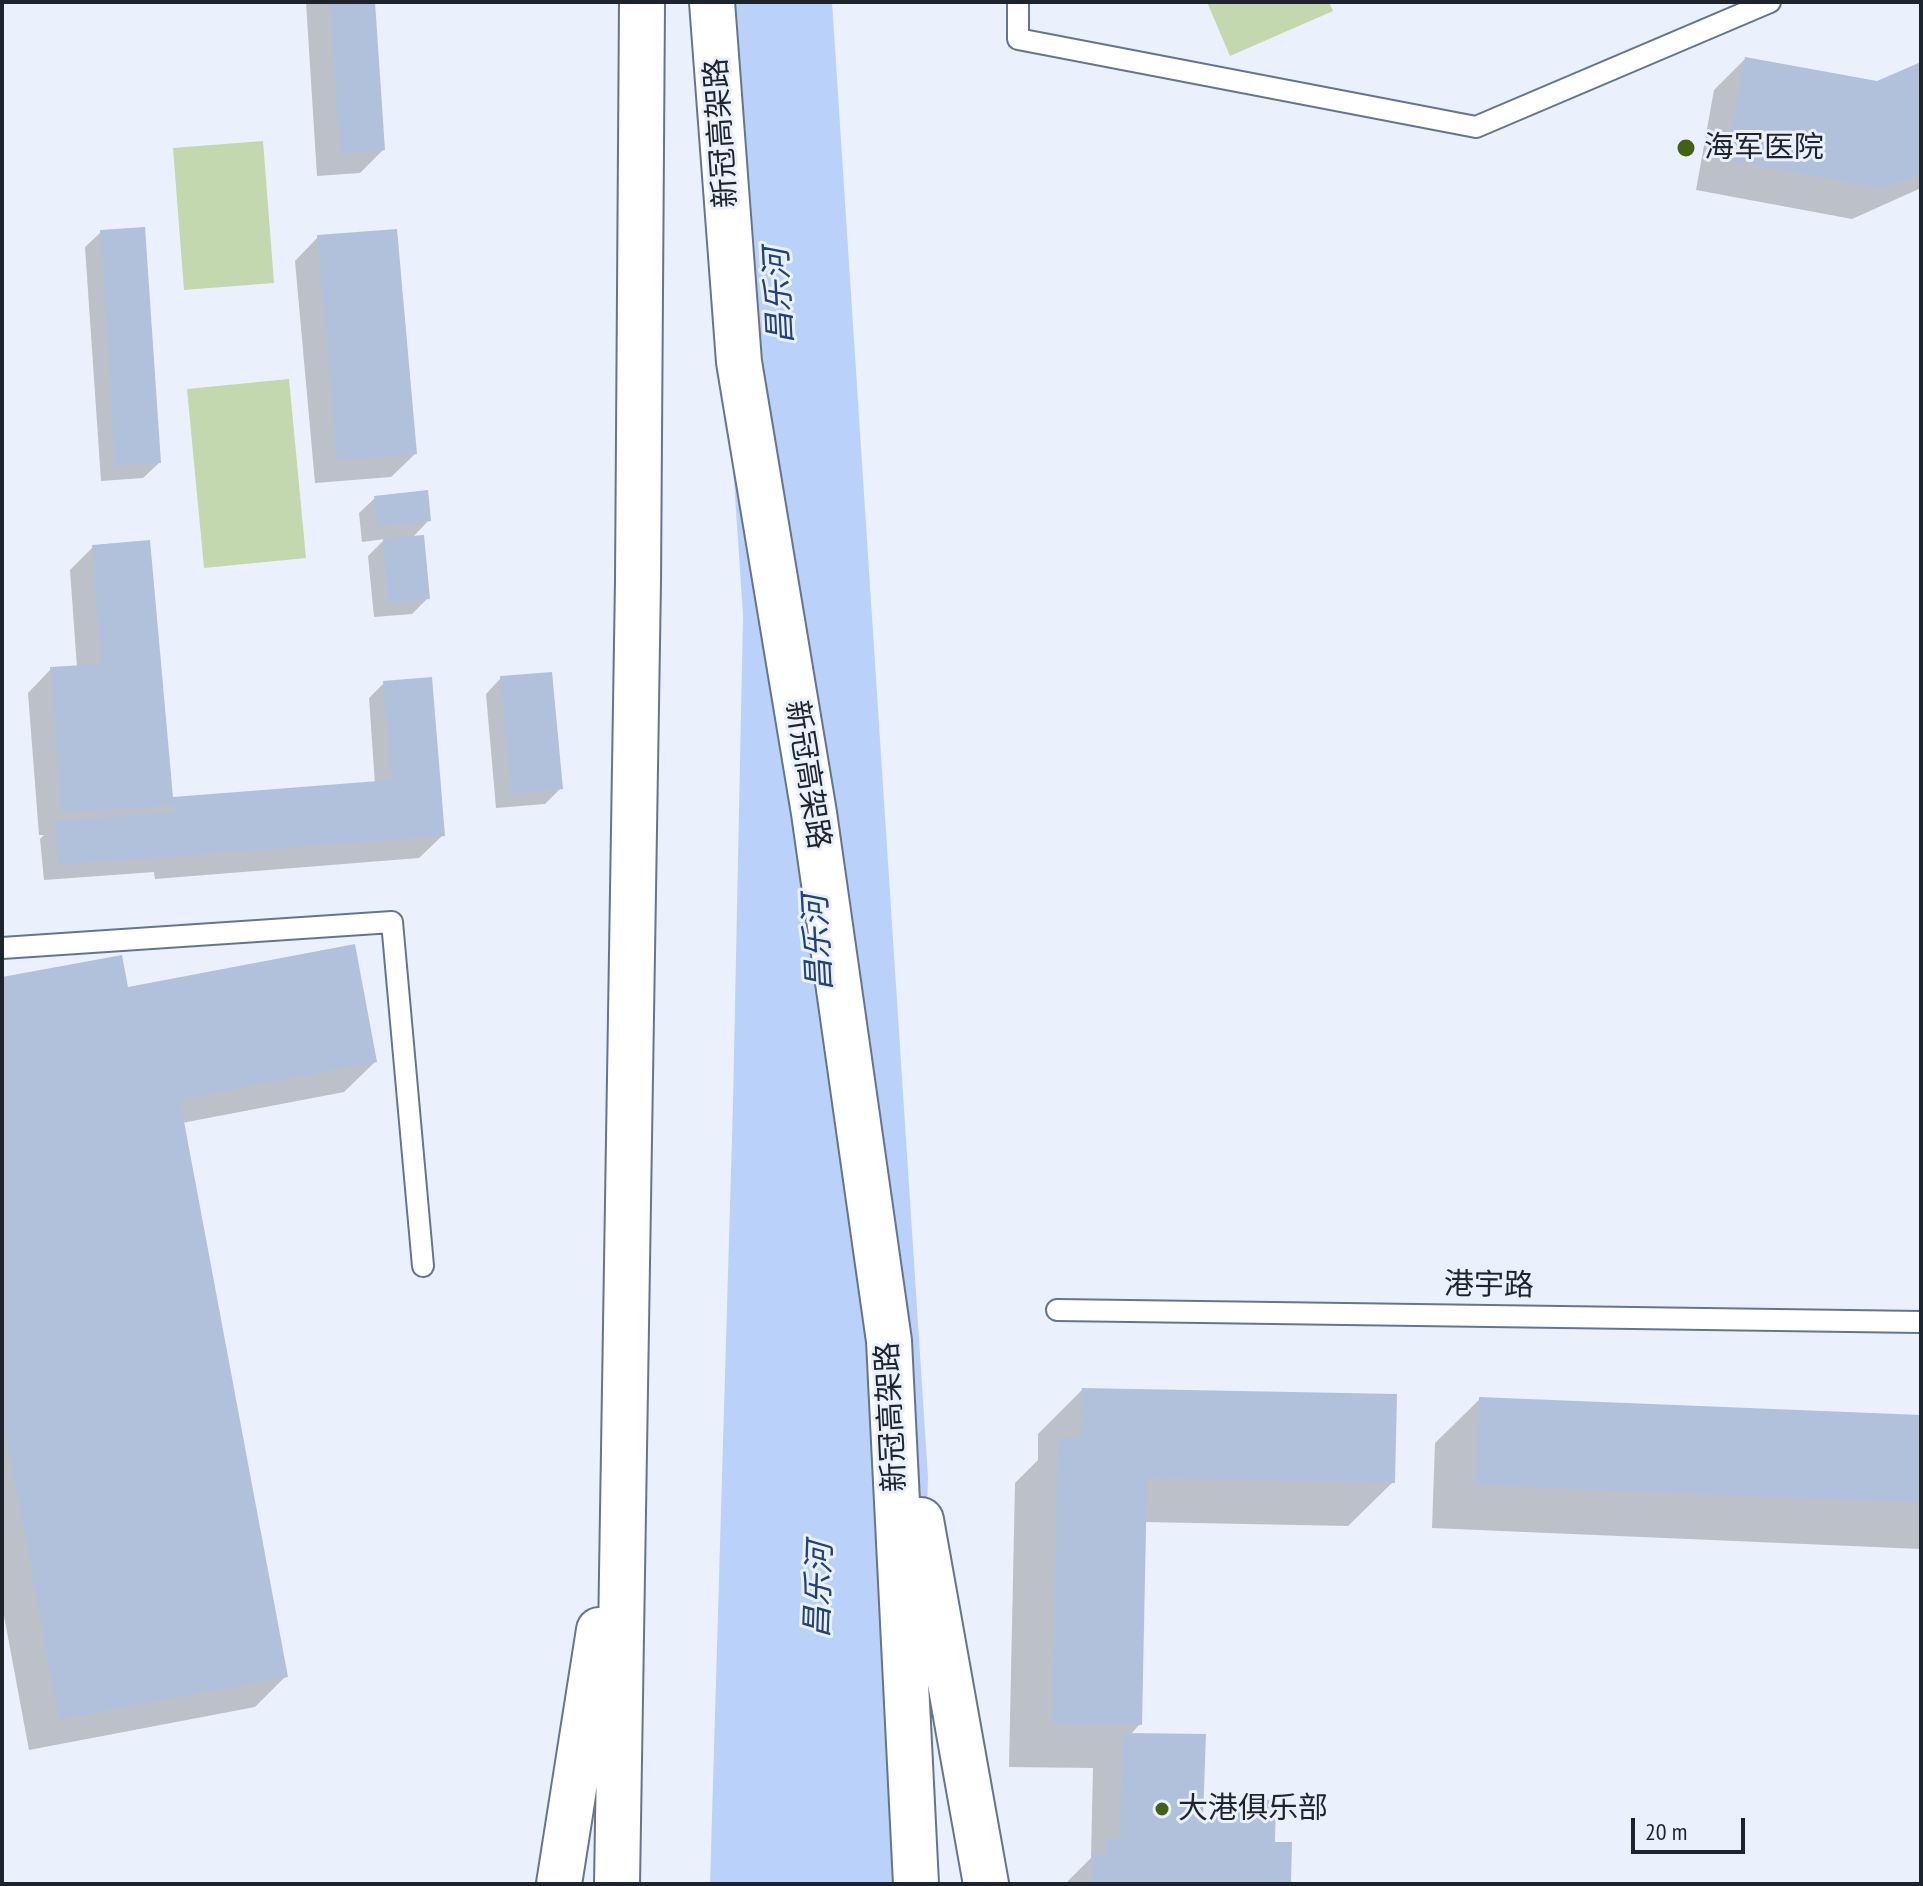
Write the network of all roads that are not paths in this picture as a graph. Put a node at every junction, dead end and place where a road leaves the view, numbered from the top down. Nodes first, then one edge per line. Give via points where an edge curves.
1 (642, 2) edge
2 (712, 2) edge
3 (1018, 2) edge
4 (1770, 2) edge
5 (2, 948) edge
6 (423, 1266) dead end
7 (1057, 1310) dead end
8 (1921, 1322) edge
9 (889, 1341) junction
10 (624, 1470) junction
11 (559, 1884) edge
12 (617, 1884) edge
13 (916, 1884) edge
14 (986, 1884) edge

1 - 10 highway
2 - 9 highway, 新冠高架路 via 739,362 814,813
3 - 4 lane via 1018,39 1476,127
5 - 6 lane via 392,922
7 - 8 lane, 港宇路
9 - 13 highway, 新冠高架路
9 - 14 highway
10 - 11 highway
10 - 12 highway

